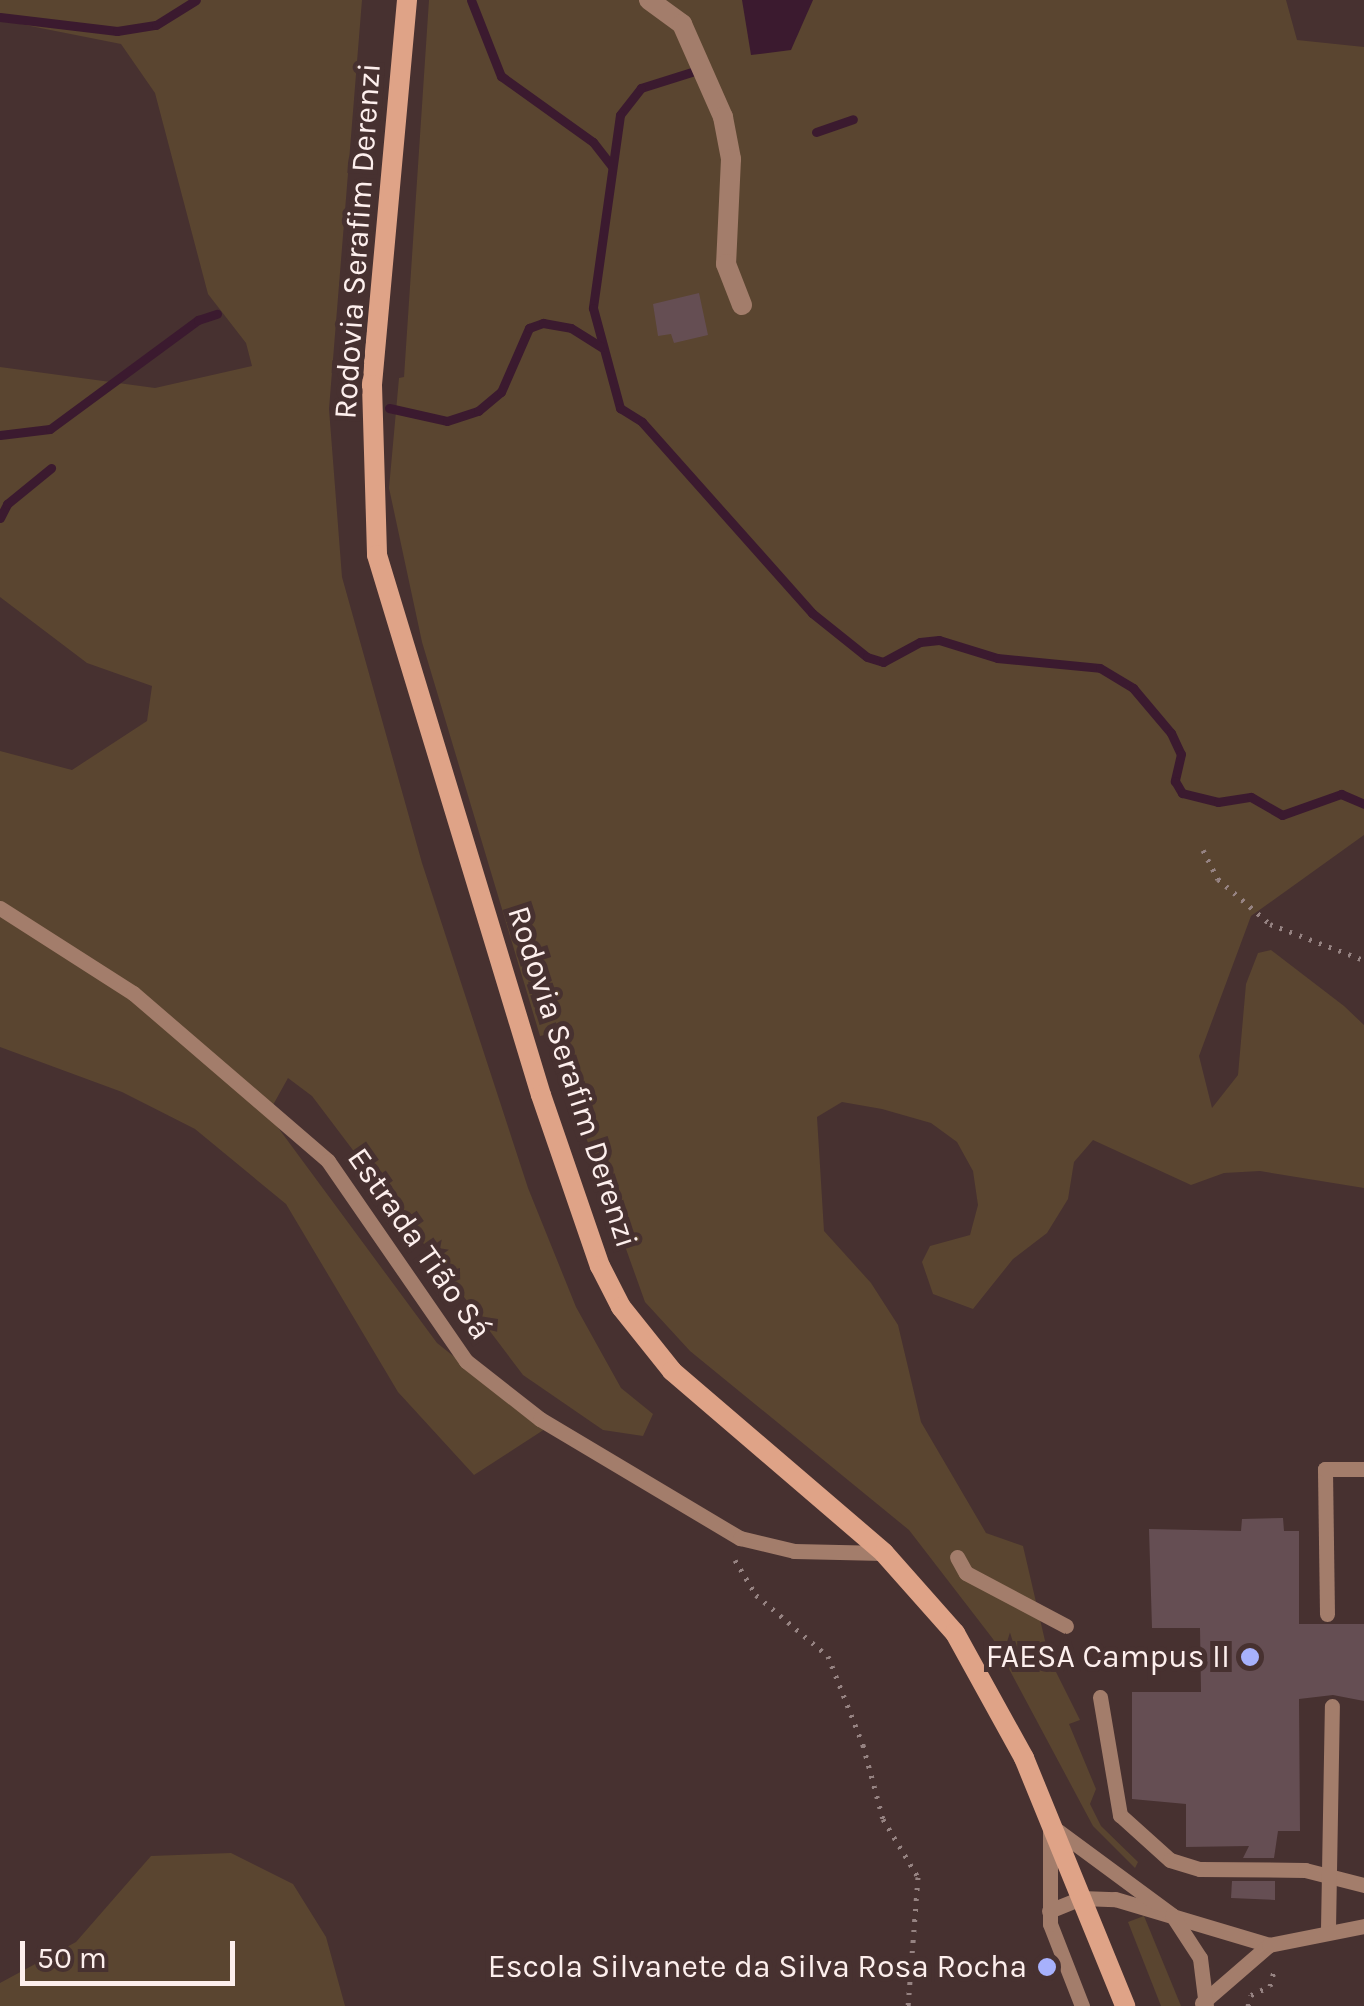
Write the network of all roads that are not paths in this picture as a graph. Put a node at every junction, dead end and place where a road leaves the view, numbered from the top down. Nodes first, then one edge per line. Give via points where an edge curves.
1 (407, 0) edge
2 (648, 0) edge
3 (742, 304) dead end
4 (0, 908) edge
5 (1364, 1469) edge
6 (884, 1554) junction
7 (957, 1557) dead end
8 (1327, 1614) dead end
9 (1066, 1626) dead end
10 (1100, 1697) dead end
11 (1332, 1706) dead end
12 (1050, 1825) junction
13 (1331, 1875) junction
14 (1364, 1885) edge
15 (1081, 1898) junction
16 (1050, 1911) junction
17 (1172, 1914) junction
18 (1364, 1926) edge
19 (1328, 1929) junction
20 (1269, 1945) junction
21 (1203, 2004) edge
22 (1082, 2006) edge
23 (1125, 2006) edge

1 - 6 main road, Rodovia Serafim Derenzi via 372,385 377,555 541,1096 600,1266 644,1338 756,1448
2 - 3 street via 682,24 724,117 732,159 726,264
4 - 6 lane, Estrada Tião Sá via 133,993 328,1161 466,1361 540,1418 740,1538 794,1550
5 - 8 lane via 1324,1469
6 - 12 main road, Rodovia Serafim Derenzi via 919,1587 980,1670
7 - 9 lane via 966,1573
10 - 13 lane via 1120,1815 1170,1860 1200,1869
11 - 13 lane
12 - 15 main road, Rodovia Serafim Derenzi
12 - 16 lane
12 - 17 lane
13 - 14 lane
13 - 19 lane
15 - 16 lane
15 - 17 lane
15 - 23 main road, Rodovia Serafim Derenzi
16 - 22 lane
17 - 20 lane
17 - 21 lane via 1193,1939
18 - 19 lane
19 - 20 lane
20 - 21 lane

